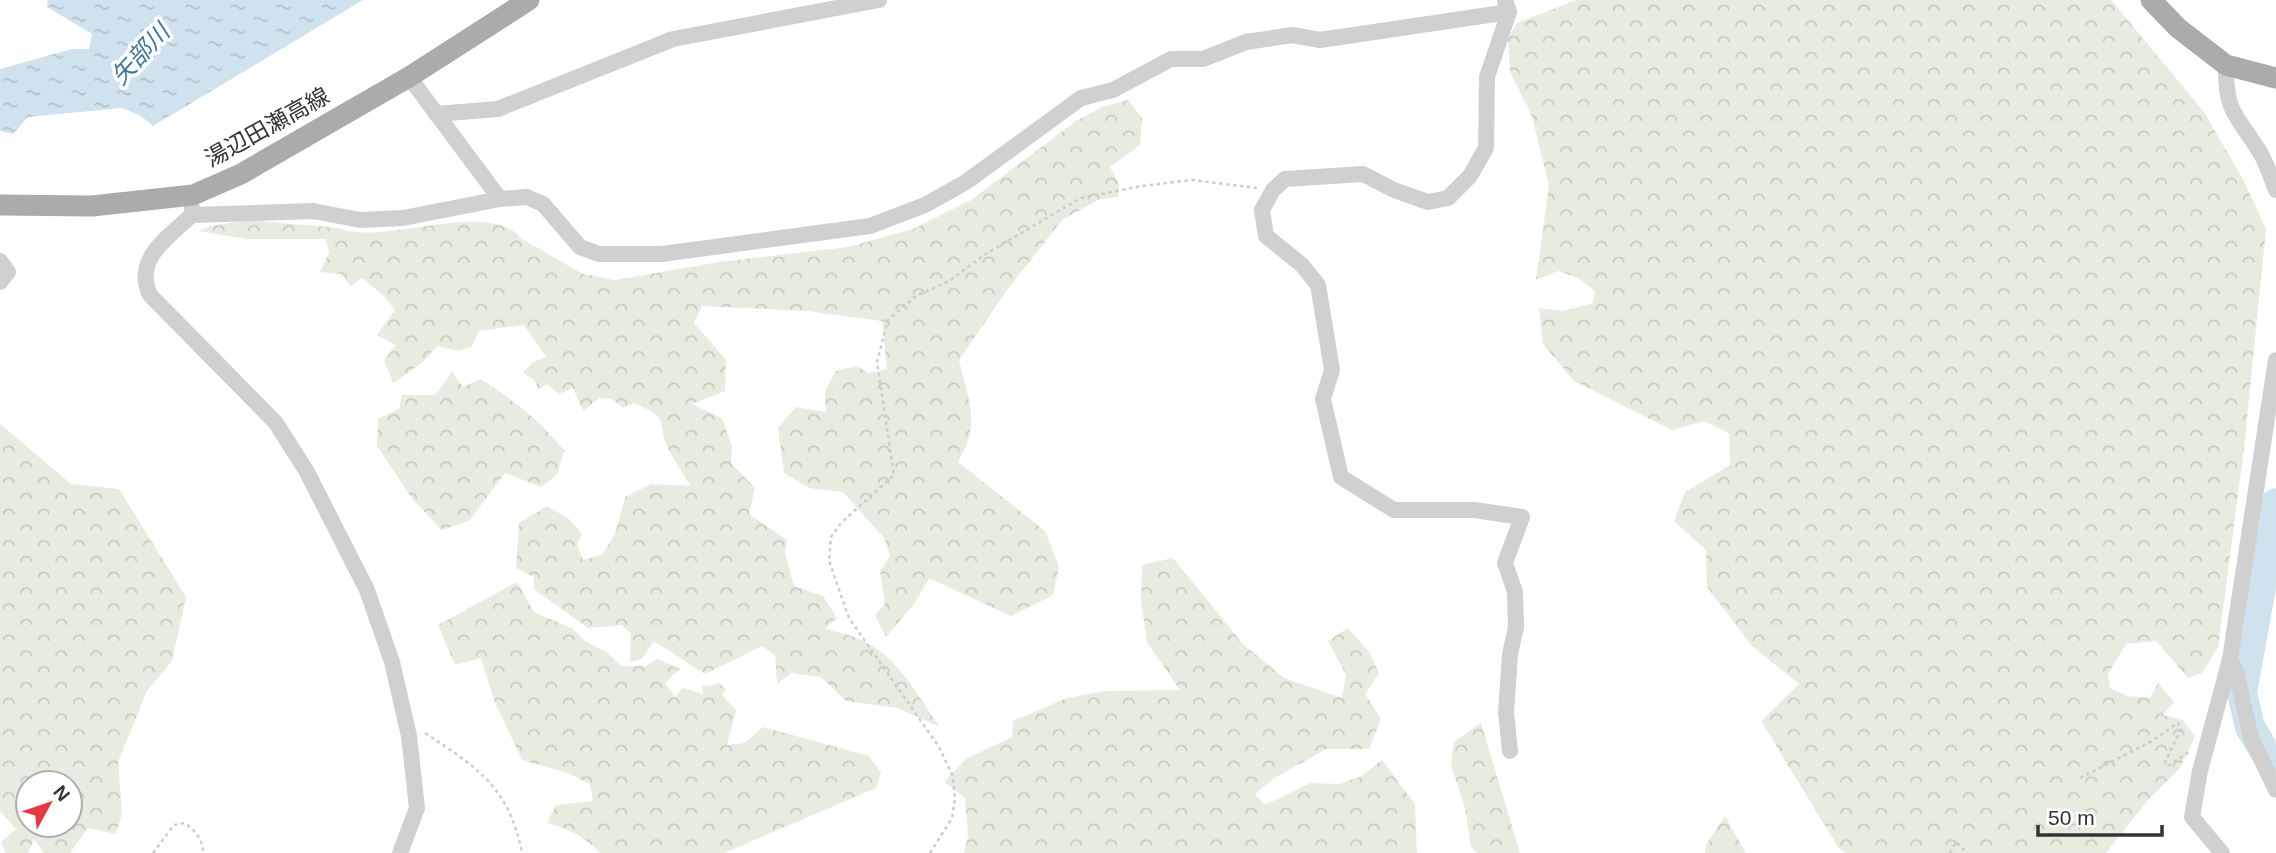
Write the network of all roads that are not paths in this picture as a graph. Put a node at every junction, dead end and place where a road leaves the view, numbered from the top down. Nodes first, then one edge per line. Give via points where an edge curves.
1 (529, 0) edge
2 (879, 0) edge
3 (2151, 0) edge
4 (1507, 6) edge
5 (2226, 65) junction
6 (409, 77) junction
7 (2276, 78) edge
8 (436, 114) junction
9 (2276, 190) edge
10 (500, 199) junction
11 (0, 205) edge
12 (192, 205) junction
13 (0, 261) edge
14 (0, 282) edge
15 (2276, 360) edge
16 (2230, 659) junction
17 (1510, 751) dead end
18 (2276, 790) edge
19 (400, 853) edge
20 (2221, 853) edge

1 - 6 main road, 湯辺田瀬高線
2 - 8 street via 673,39 498,109
3 - 5 main road
4 - 10 street via 1320,40 1292,35 1246,42 1203,59 1171,59 1113,90 1081,98 966,182 925,205 870,226 662,254 599,254 580,247 543,204 527,197
4 - 17 street via 1487,76 1486,148 1470,176 1448,198 1428,202 1363,174 1285,179 1272,190 1262,210 1266,236 1302,265 1318,285 1332,370 1323,399 1341,477 1394,510 1474,510 1522,517 1505,563 1516,592 1506,712
5 - 7 main road
5 - 9 street via 2225,93 2236,122 2261,155
6 - 8 street
6 - 12 main road, 湯辺田瀬高線
8 - 10 street
10 - 12 street via 360,220 313,211
11 - 12 main road, 湯辺田瀬高線
12 - 19 street via 150,254 143,281 150,295 276,423 307,472 367,590 392,662 409,736 417,808
13 - 14 street via 8,272
15 - 16 street
16 - 18 street via 2251,738
16 - 20 street via 2192,817

